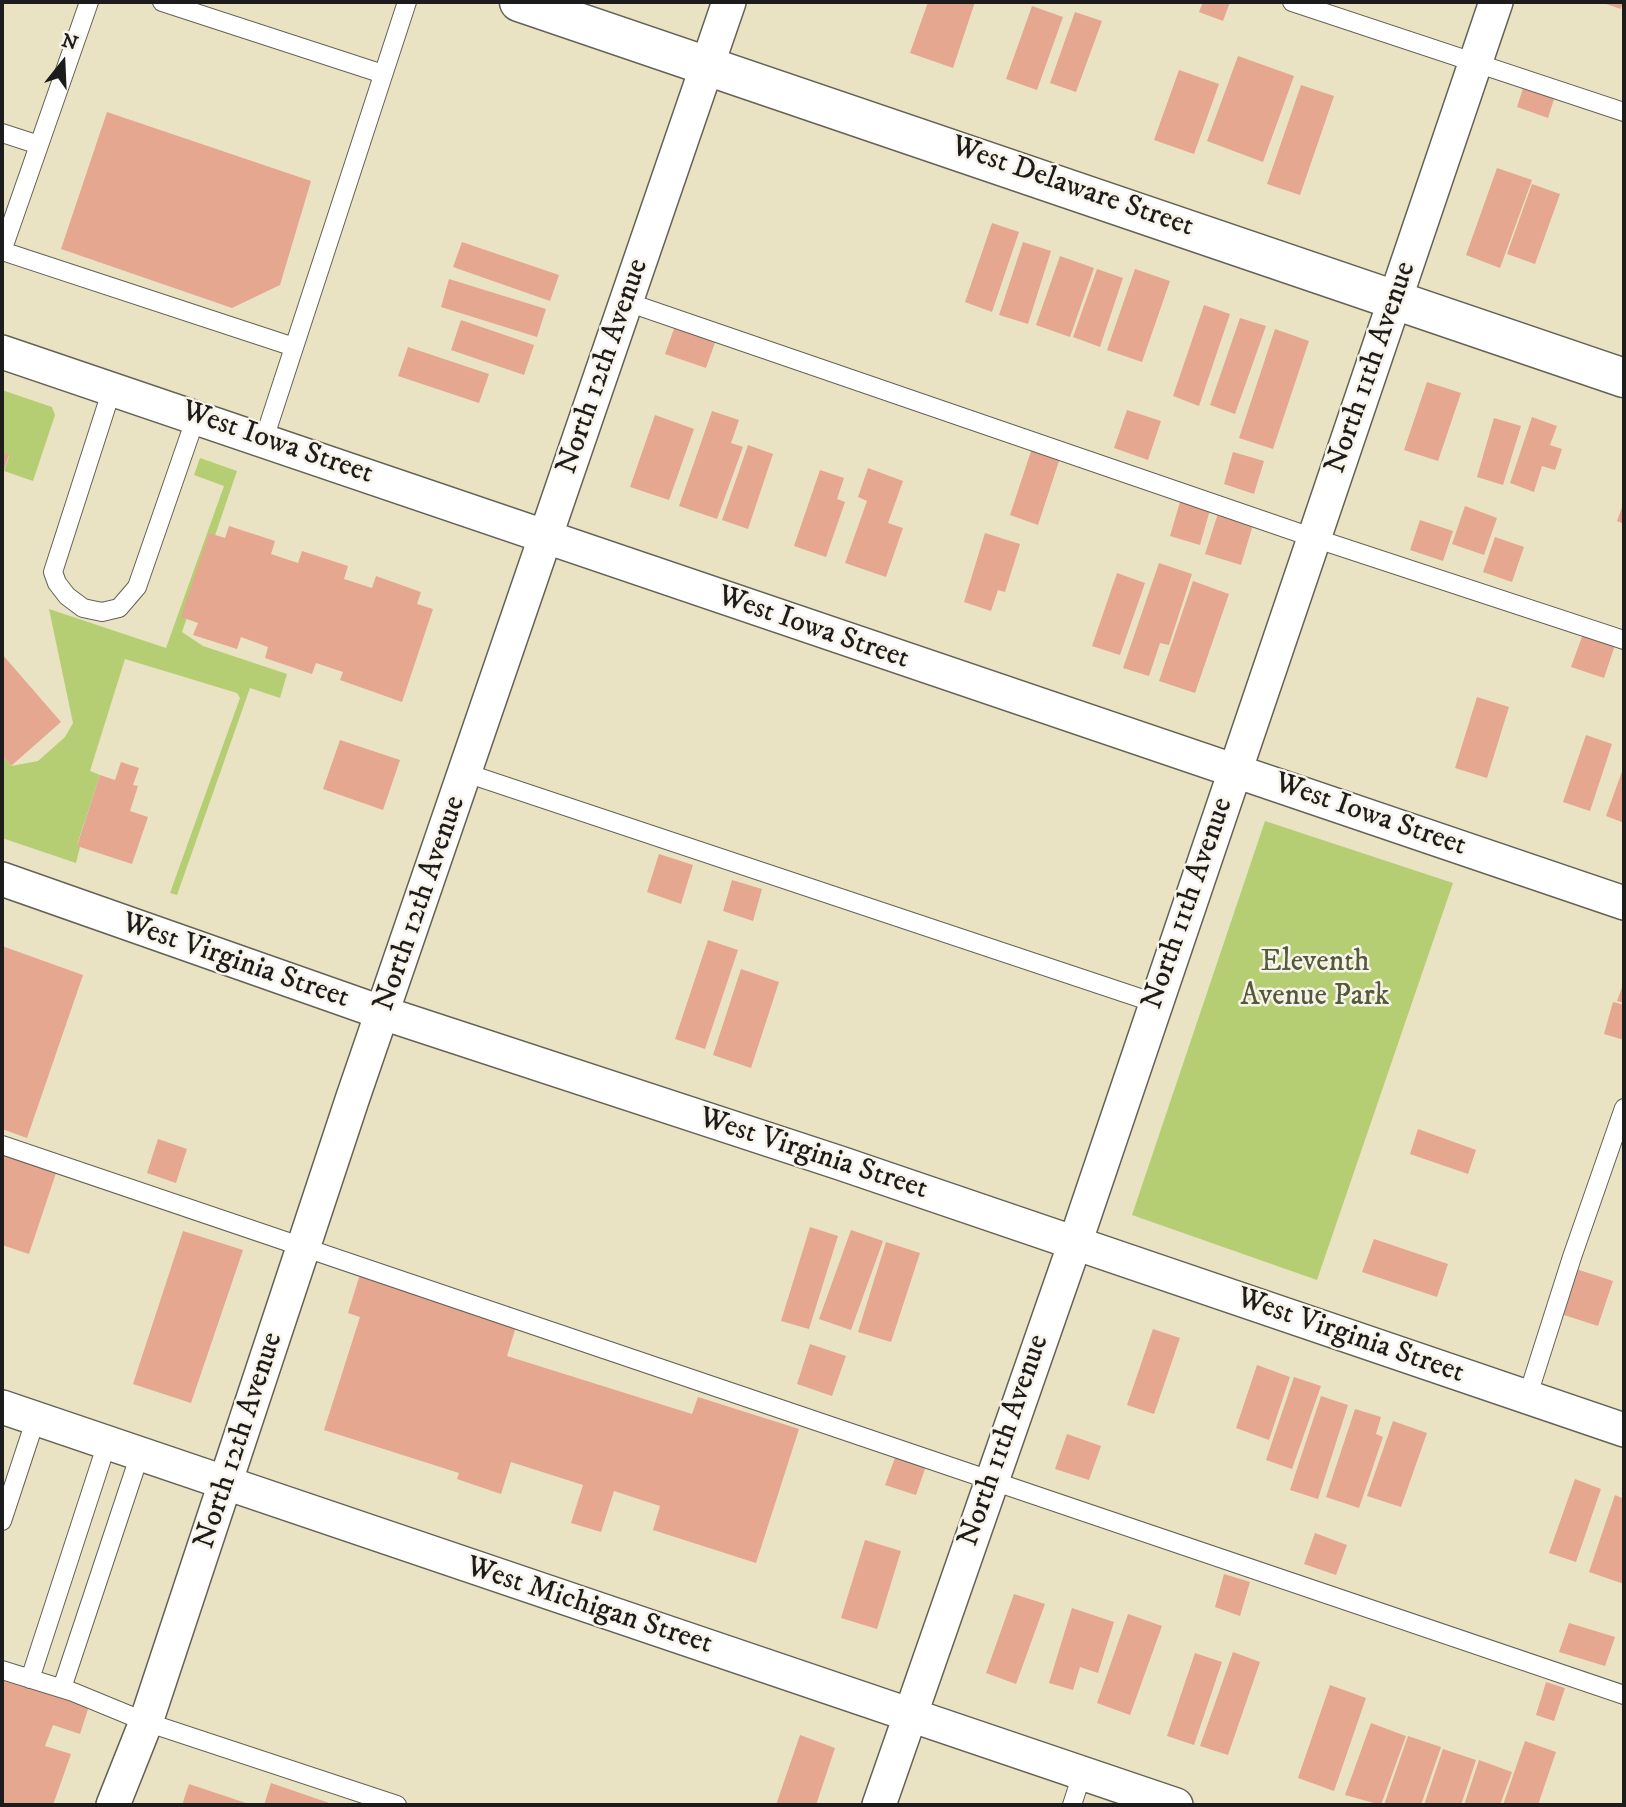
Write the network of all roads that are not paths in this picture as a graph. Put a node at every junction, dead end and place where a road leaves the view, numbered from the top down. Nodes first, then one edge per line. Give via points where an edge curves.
1 (89, 2) edge
2 (162, 2) edge
3 (407, 2) edge
4 (519, 2) edge
5 (729, 2) edge
6 (1292, 2) edge
7 (1496, 2) edge
8 (1476, 60) junction
9 (707, 64) junction
10 (383, 74) junction
11 (1624, 112) edge
12 (2, 133) edge
13 (39, 145) junction
14 (2, 251) edge
15 (1396, 298) junction
16 (627, 302) junction
17 (294, 347) junction
18 (2, 352) edge
19 (1624, 377) edge
20 (112, 389) junction
21 (196, 417) junction
22 (264, 439) junction
23 (546, 536) junction
24 (1314, 538) junction
25 (1624, 640) edge
26 (1234, 770) junction
27 (466, 773) junction
28 (2, 879) edge
29 (1624, 903) edge
30 (1155, 1003) junction
31 (383, 1013) junction
32 (1624, 1108) edge
33 (2, 1145) edge
34 (1075, 1243) junction
35 (304, 1248) junction
36 (1527, 1398) junction
37 (2, 1407) edge
38 (36, 1418) junction
39 (1624, 1430) edge
40 (107, 1443) junction
41 (140, 1454) junction
42 (992, 1479) junction
43 (227, 1482) junction
44 (2, 1521) edge
45 (2, 1670) edge
46 (30, 1679) junction
47 (62, 1688) junction
48 (1624, 1695) edge
49 (909, 1716) junction
50 (146, 1722) junction
51 (1082, 1774) junction
52 (113, 1805) edge
53 (397, 1805) edge
54 (879, 1805) edge
55 (1072, 1805) edge
56 (1176, 1805) edge

1 - 13 lane
2 - 10 lane
3 - 10 lane
4 - 9 main road, West Delaware Street
5 - 9 street, North 12th Avenue
6 - 8 lane
7 - 8 street, North 11th Avenue
8 - 11 lane
8 - 15 street, North 11th Avenue
9 - 15 main road, West Delaware Street
9 - 16 street, North 12th Avenue
10 - 17 lane
12 - 13 lane
13 - 14 lane
14 - 17 lane
15 - 19 main road, West Delaware Street
15 - 24 street, North 11th Avenue
16 - 23 street, North 12th Avenue
16 - 24 lane
17 - 22 lane
18 - 20 street, West Iowa Street
20 - 21 street, West Iowa Street
20 - 21 lane via 53,572 62,590 83,608 102,612 120,608 137,587
21 - 22 street, West Iowa Street
22 - 23 street, West Iowa Street
23 - 26 street, West Iowa Street
23 - 27 street, North 12th Avenue
24 - 25 lane
24 - 26 street, North 11th Avenue
26 - 29 street, West Iowa Street
26 - 30 street, North 11th Avenue
27 - 30 lane
27 - 31 street, North 12th Avenue
28 - 31 street, West Virginia Street
30 - 34 street, North 11th Avenue
31 - 34 street, West Virginia Street
31 - 35 street, North 12th Avenue
32 - 36 lane
33 - 35 lane
34 - 36 street, West Virginia Street
34 - 42 street, North 11th Avenue
35 - 42 lane
35 - 43 street, North 12th Avenue
36 - 39 street, West Virginia Street
37 - 38 street, West Michigan Street
38 - 40 street, West Michigan Street
38 - 44 lane
40 - 41 street, West Michigan Street
40 - 46 lane
41 - 43 street, West Michigan Street
41 - 47 lane
42 - 48 lane
42 - 49 street, North 11th Avenue
43 - 49 street, West Michigan Street
43 - 50 street, North 12th Avenue
45 - 46 lane
46 - 47 lane
47 - 50 lane
49 - 51 street, West Michigan Street
49 - 54 street, North 11th Avenue
50 - 52 street, North 12th Avenue
50 - 53 lane
51 - 55 lane
51 - 56 street, West Michigan Street

